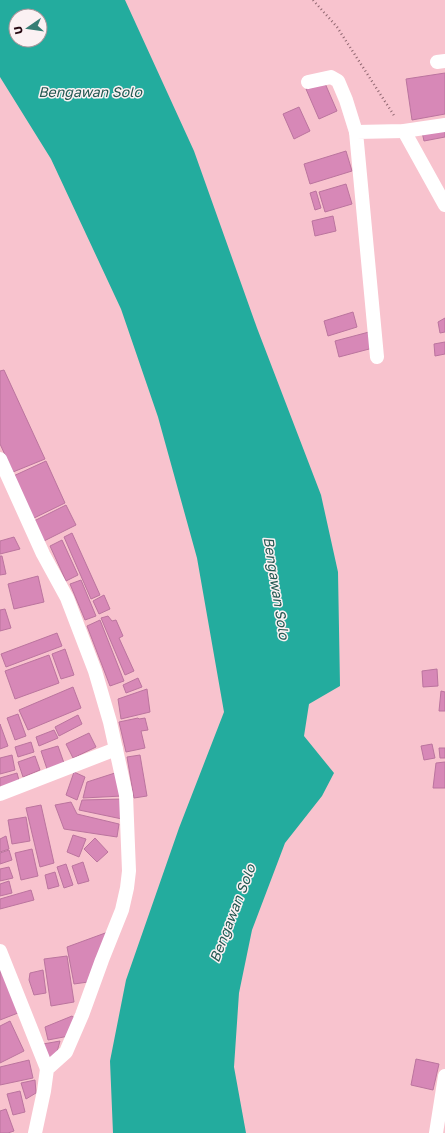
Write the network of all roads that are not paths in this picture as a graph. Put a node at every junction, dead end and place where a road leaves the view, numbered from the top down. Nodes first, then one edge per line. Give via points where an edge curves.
1 (308, 82) dead end
2 (445, 125) edge
3 (404, 131) junction
4 (356, 132) junction
5 (445, 205) edge
6 (377, 356) dead end
7 (0, 459) edge
8 (116, 748) junction
9 (0, 794) edge
10 (0, 951) edge
11 (47, 1069) junction
12 (445, 1076) edge
13 (35, 1133) edge
14 (436, 1133) edge

1 - 4 street via 331,77 338,81
2 - 3 street
3 - 4 street
3 - 5 street
4 - 6 street
7 - 8 street via 43,554 71,608 95,672
8 - 9 street
8 - 11 street via 126,795 129,871 127,888 122,910 66,1052
10 - 11 street
11 - 13 street
12 - 14 street

